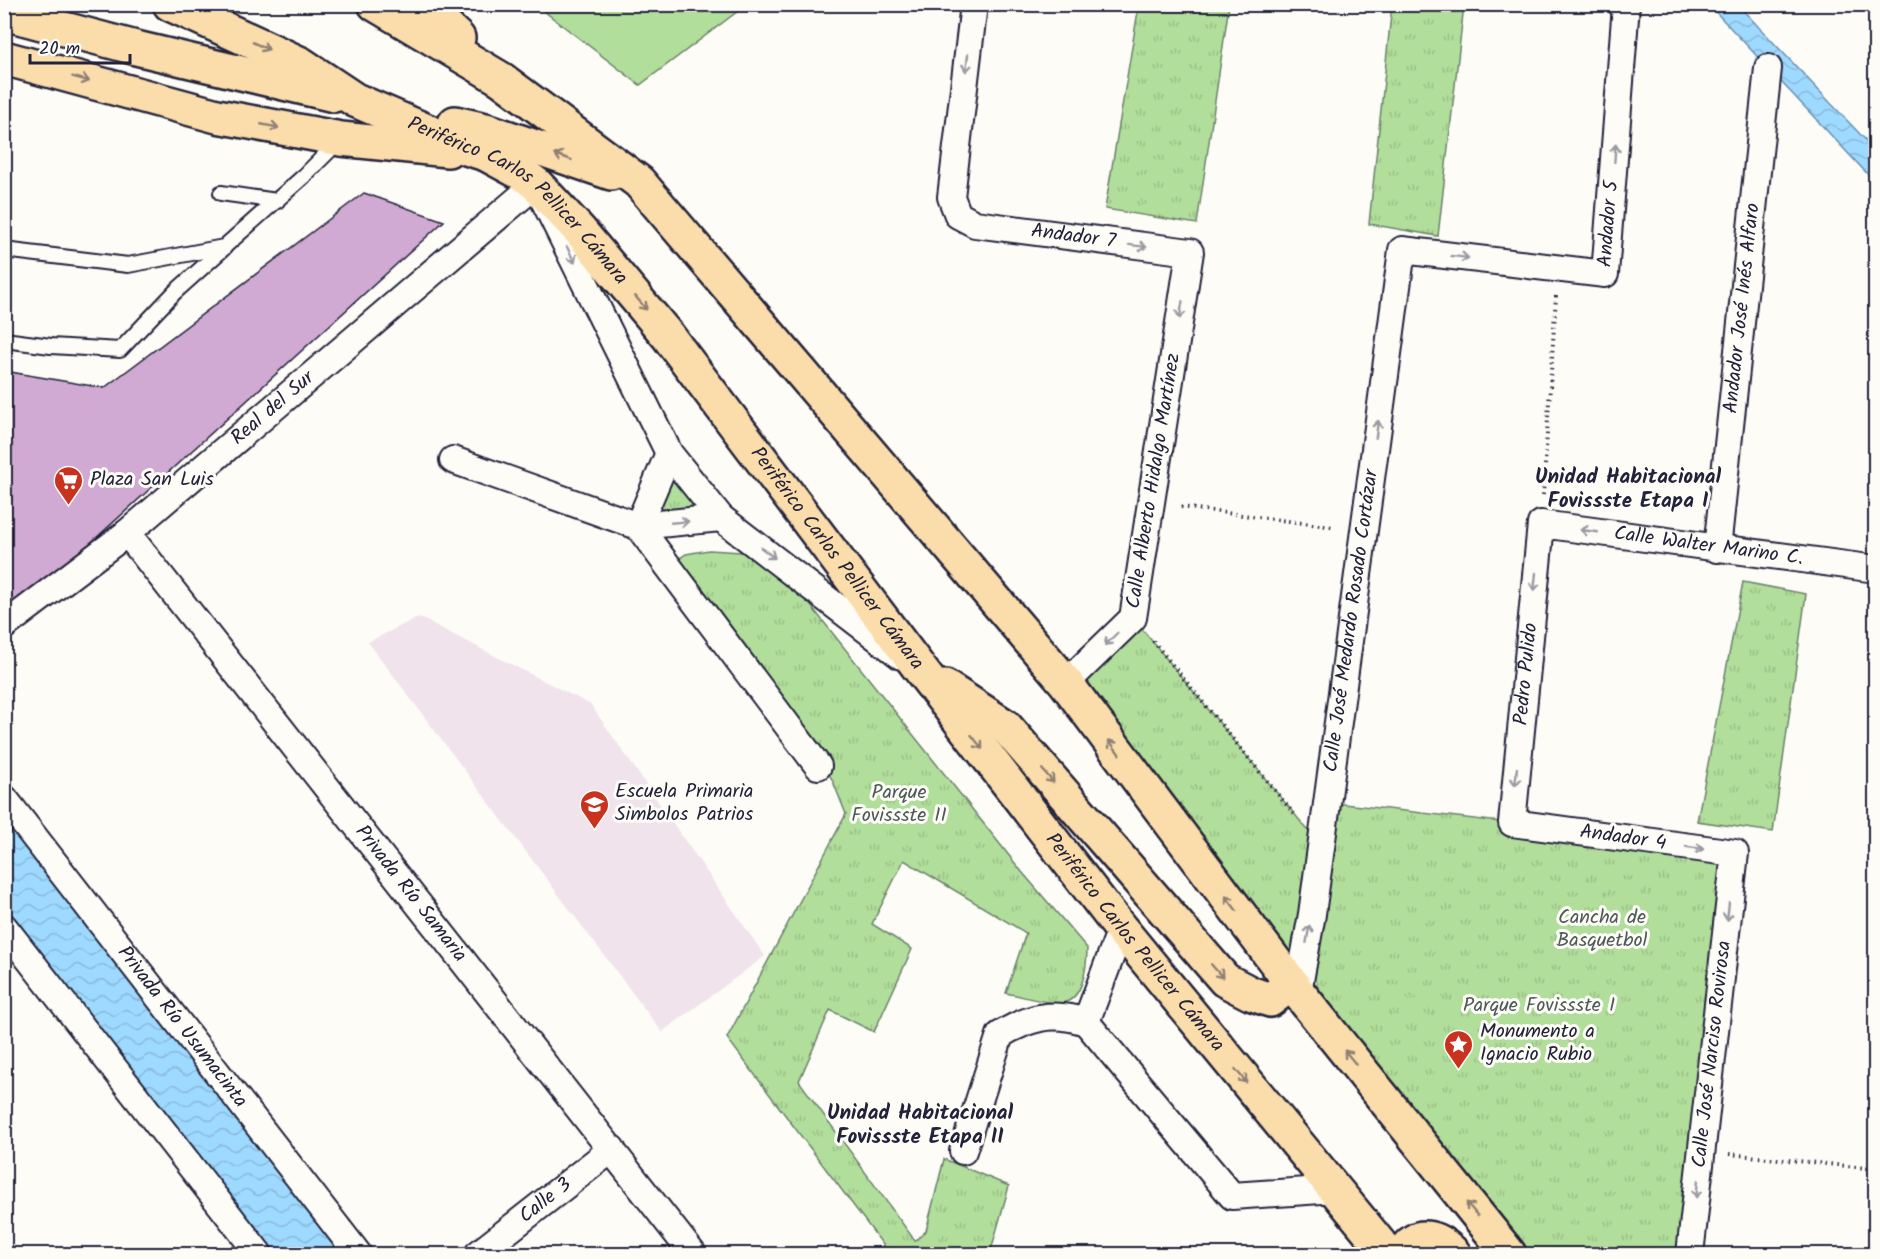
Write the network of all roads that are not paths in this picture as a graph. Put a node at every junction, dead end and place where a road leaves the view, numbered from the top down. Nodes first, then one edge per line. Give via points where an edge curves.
1 (170, 4) edge
2 (375, 4) edge
3 (422, 4) edge
4 (974, 4) edge
5 (1621, 4) edge
6 (1626, 5) edge
7 (4, 13) edge
8 (231, 32) junction
9 (4, 58) edge
10 (1768, 68) dead end
11 (225, 69) junction
12 (501, 79) junction
13 (355, 100) junction
14 (217, 116) junction
15 (341, 139) junction
16 (486, 154) junction
17 (531, 168) junction
18 (639, 182) junction
19 (221, 193) dead end
20 (277, 201) junction
21 (224, 247) junction
22 (4, 250) edge
23 (1402, 250) joint
24 (1191, 252) joint
25 (4, 340) edge
26 (669, 453) junction
27 (453, 460) dead end
28 (721, 518) junction
29 (1540, 524) joint
30 (638, 526) junction
31 (127, 533) junction
32 (1717, 549) junction
33 (1875, 569) edge
34 (4, 626) edge
35 (923, 673) junction
36 (1066, 683) junction
37 (818, 766) dead end
38 (4, 798) edge
39 (1512, 823) joint
40 (1735, 853) joint
41 (4, 927) edge
42 (1121, 929) junction
43 (1295, 988) junction
44 (1086, 1022) junction
45 (612, 1149) junction
46 (963, 1150) dead end
47 (1336, 1190) junction
48 (259, 1254) edge
49 (358, 1254) edge
50 (478, 1254) edge
51 (693, 1254) edge
52 (1388, 1254) edge
53 (1403, 1254) edge
54 (1454, 1254) edge
55 (1509, 1254) edge
56 (1690, 1254) edge

1 - 8 main road, Periférico Carlos Pellicer Cámara
2 - 12 main road
3 - 12 main road
4 -> 24 street, Andador 7 via 951,197 958,215 975,224
5 - 6 street
23 -> 6 street, Andador 5 via 1605,274
7 - 11 main road
8 - 11 main road
8 -> 13 main road, Periférico Carlos Pellicer Cámara via 301,64
9 -> 14 main road
10 - 32 street, Andador José Inés Alfaro
11 - 13 main road
11 - 14 main road
12 - 18 main road
13 - 16 main road, Periférico Carlos Pellicer Cámara
13 - 17 main road via 486,130
14 -> 15 main road
15 - 16 main road
15 - 20 lane
16 - 17 main road, Periférico Carlos Pellicer Cámara
18 -> 17 main road
17 -> 26 street
17 - 31 street, Real del Sur
17 -> 35 main road, Periférico Carlos Pellicer Cámara via 668,336
18 - 36 main road
19 - 20 lane
20 - 21 lane
21 - 22 lane via 128,265
21 - 25 lane via 120,350
43 -> 23 street, Calle José Medardo Rosado Cortázar via 1312,914
24 -> 36 street, Calle Alberto Hidalgo Martínez via 1133,618
26 - 28 street
26 - 30 street
27 - 30 street
30 -> 28 street
28 -> 35 street
32 -> 29 street, Calle Walter Marino C.
29 -> 39 street, Pedro Pulido
30 - 37 street
31 - 34 street, Real del Sur
31 - 45 street, Privada Río Samaria
32 - 33 street, Calle Walter Marino C.
35 -> 42 main road, Periférico Carlos Pellicer Cámara
35 -> 43 main road via 1005,726 1226,980 1270,1000
43 -> 36 main road
38 - 49 street, Privada Río Usumacinta
39 -> 40 street, Andador 4
40 -> 56 street, Calle José Narciso Rovirosa
41 - 48 street
42 - 44 street
42 -> 47 main road, Periférico Carlos Pellicer Cámara
55 -> 43 main road
44 - 46 street via 1068,1016 1046,1017 1018,1024 1000,1035
44 - 47 street via 1232,1196
45 - 50 street, Calle 3
45 - 51 street, Privada Río Samaria
47 - 52 main road, Periférico Carlos Pellicer Cámara
53 - 54 main road via 1408,1244 1419,1238 1435,1239

